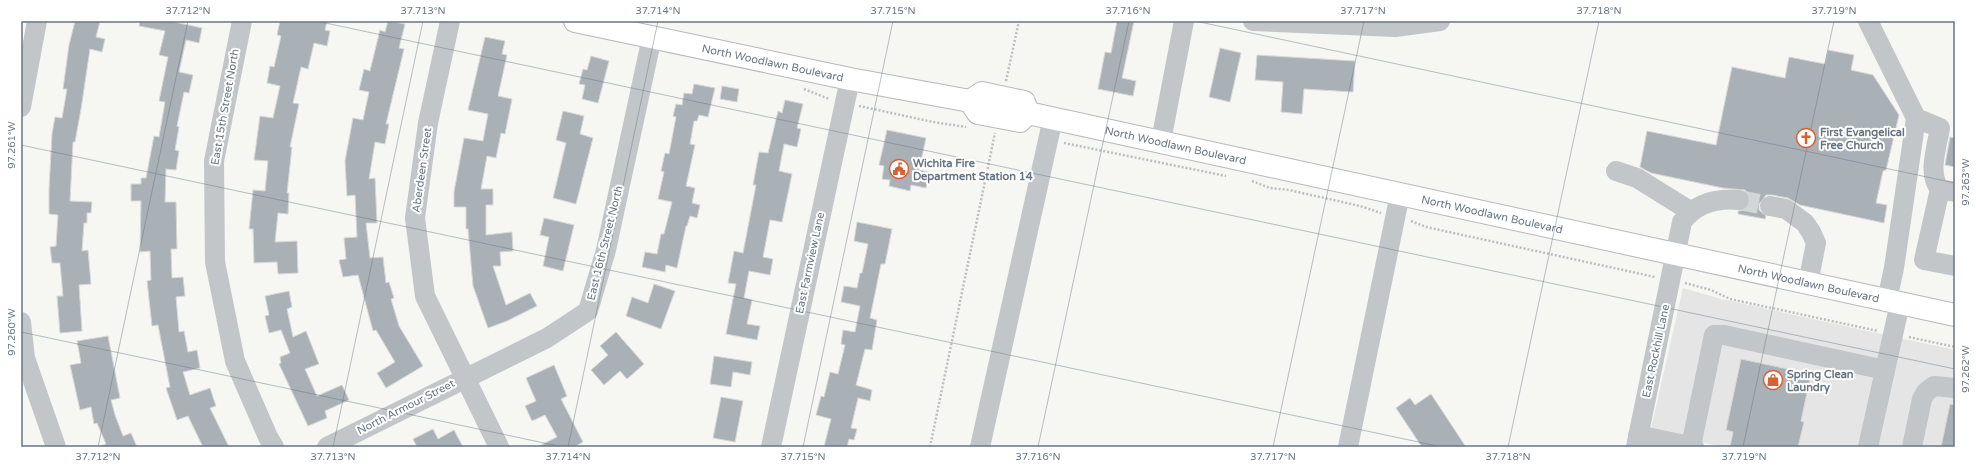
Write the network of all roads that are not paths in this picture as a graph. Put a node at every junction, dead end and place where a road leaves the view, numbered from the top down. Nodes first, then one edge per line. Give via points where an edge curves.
1 (37, 21) edge
2 (242, 21) edge
3 (450, 21) edge
4 (1184, 21) edge
5 (1253, 21) edge
6 (1440, 21) edge
7 (1868, 21) edge
8 (581, 22) edge
9 (652, 37) junction
10 (850, 80) junction
11 (21, 107) edge
12 (1052, 118) junction
13 (1916, 118) junction
14 (1161, 142) junction
15 (1616, 171) dead end
16 (1948, 191) edge
17 (1400, 194) junction
18 (1739, 200) tunnel mouth
19 (1770, 206) tunnel mouth
20 (1690, 211) junction
21 (1675, 255) junction
22 (1955, 266) edge
23 (1808, 283) junction
24 (1894, 302) junction
25 (1955, 315) edge
26 (21, 322) edge
27 (1885, 370) junction
28 (464, 378) junction
29 (1955, 388) edge
30 (1637, 441) edge
31 (56, 447) edge
32 (274, 447) edge
33 (326, 447) edge
34 (498, 447) edge
35 (771, 447) edge
36 (980, 447) edge
37 (1348, 447) edge
38 (1692, 447) edge
39 (1868, 447) edge
40 (1912, 447) edge

1 - 11 street
2 - 32 street, East 15th Street North via 214,161 215,262 235,361
3 - 28 street, Aberdeen Street via 428,123 415,218 425,296
4 - 14 street
5 - 6 street via 1395,27
7 - 13 street
8 - 9 main road, North Woodlawn Boulevard
9 - 10 main road, North Woodlawn Boulevard
9 - 28 street, East 16th Street North via 606,250 588,311 547,338
10 - 12 main road, North Woodlawn Boulevard via 970,101 982,94 1024,102 1028,113
10 - 35 street, East Farmview Lane
12 - 14 main road, North Woodlawn Boulevard
12 - 36 street
13 - 16 street via 1940,128 1934,168 1935,184
13 - 24 street via 1894,268
14 - 17 main road, North Woodlawn Boulevard
15 - 20 street via 1637,178
16 - 22 street via 1924,260
17 - 21 main road, North Woodlawn Boulevard
17 - 37 street
18 - 20 street via 1714,200
19 - 23 street via 1786,209 1805,223 1811,232 1816,243
20 - 21 street, East Rockhill Lane via 1682,222
21 - 23 main road, North Woodlawn Boulevard
21 - 30 street, East Rockhill Lane
23 - 24 main road, North Woodlawn Boulevard
24 - 25 main road, North Woodlawn Boulevard
24 - 27 street via 1893,334
26 - 31 street via 25,358
27 - 38 street via 1789,348 1714,335
27 - 39 street
28 - 33 street, North Armour Street
28 - 34 street, Aberdeen Street
29 - 40 street via 1934,386 1926,392 1922,399
30 - 38 street

